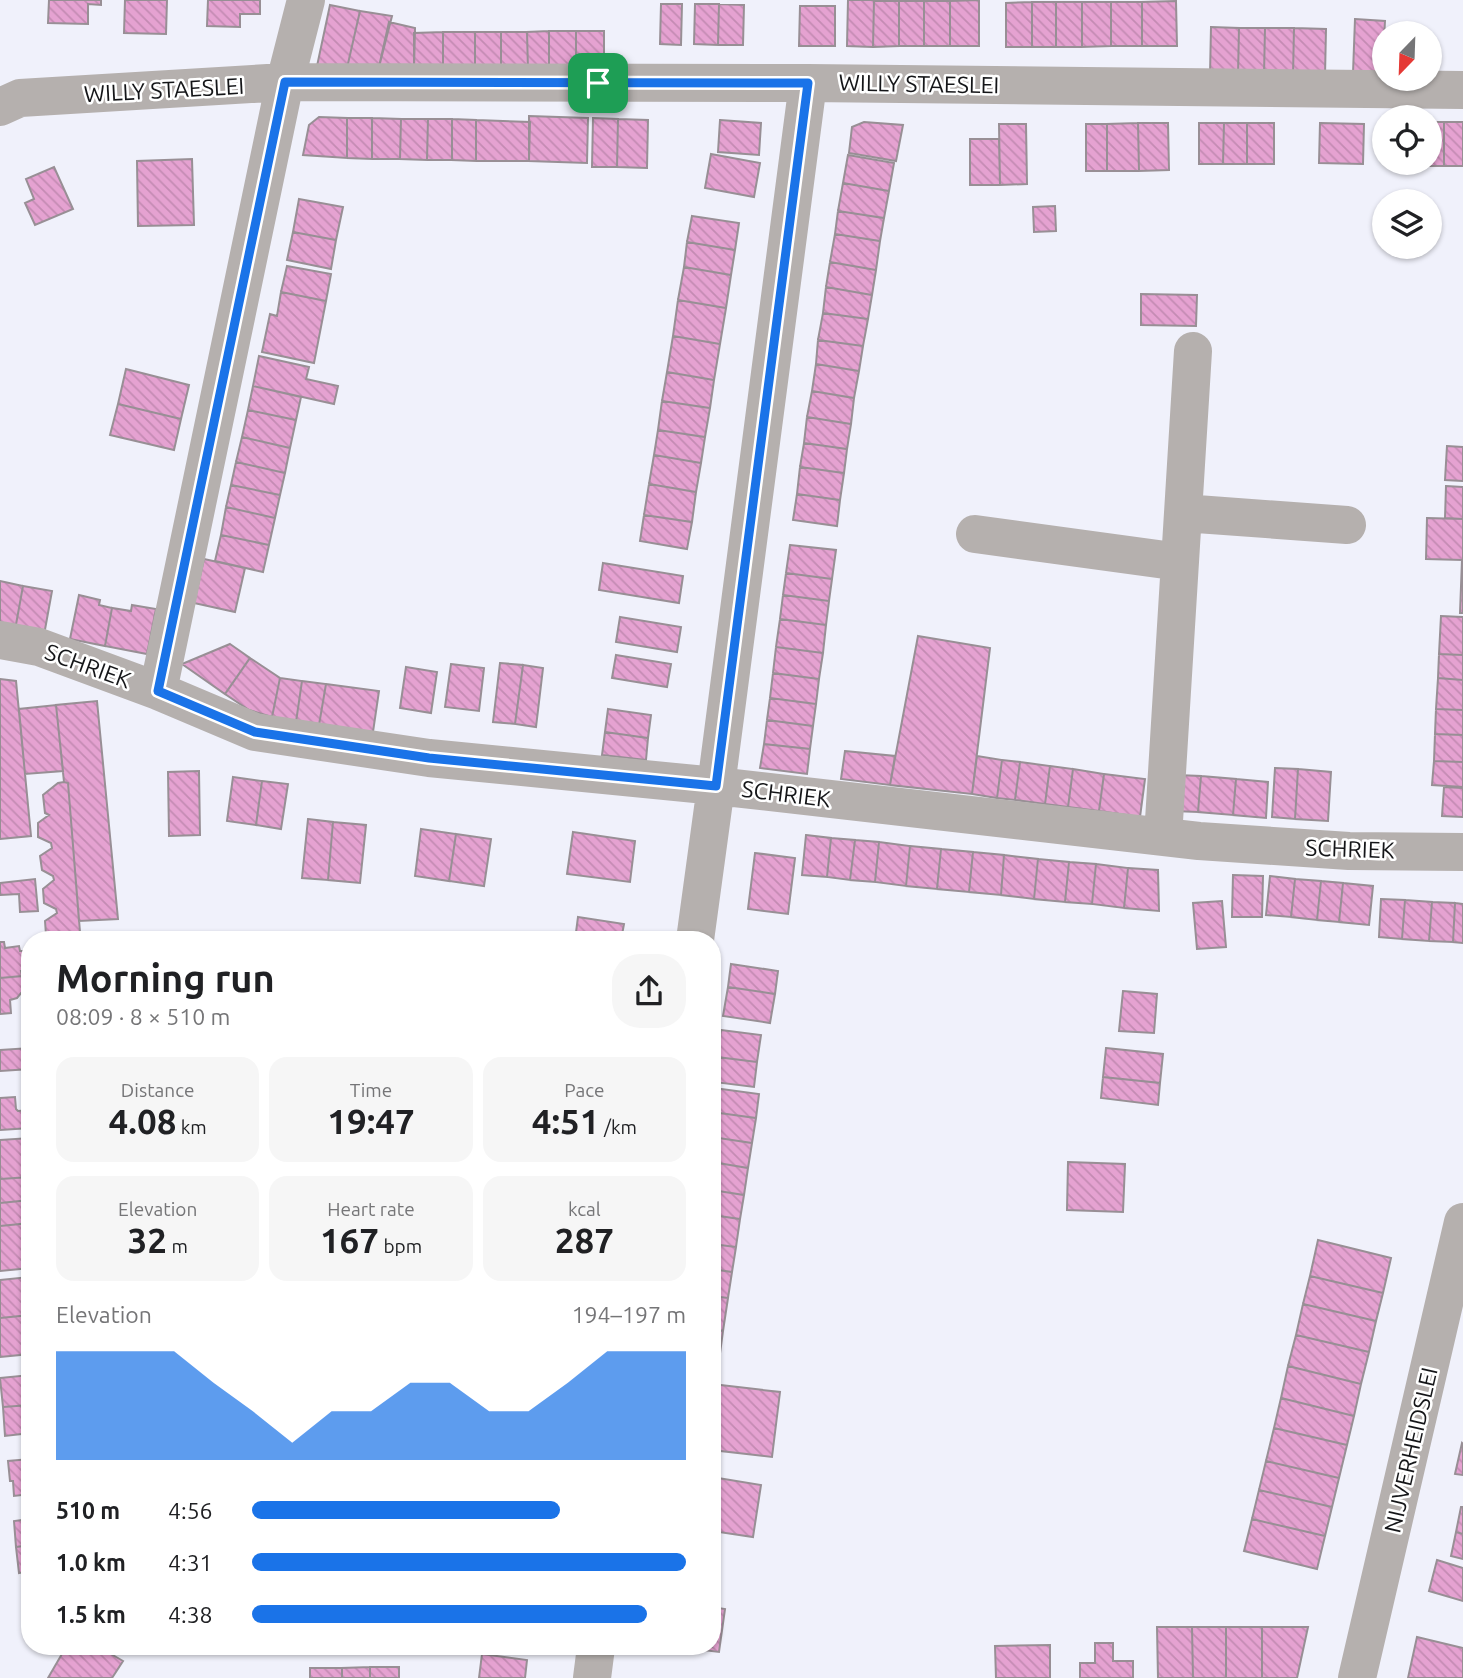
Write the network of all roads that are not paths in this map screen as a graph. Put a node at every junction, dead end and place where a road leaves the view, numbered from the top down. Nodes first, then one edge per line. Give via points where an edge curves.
1 (306, 0) edge
2 (285, 82) junction
3 (808, 83) junction
4 (1463, 90) edge
5 (0, 107) edge
6 (1194, 351) dead end
7 (1183, 513) junction
8 (1347, 525) dead end
9 (975, 534) dead end
10 (1180, 562) junction
11 (0, 640) edge
12 (158, 691) junction
13 (716, 786) junction
14 (1163, 837) junction
15 (1463, 852) edge
16 (696, 931) edge
17 (1463, 1222) edge
18 (595, 1655) edge
19 (592, 1678) edge
20 (1357, 1678) edge

1 - 2 street
2 - 3 street, WILLY STAESLEI
2 - 5 street, WILLY STAESLEI via 20,98
2 - 12 street
3 - 4 street, WILLY STAESLEI
3 - 13 street
6 - 7 street
7 - 8 street
7 - 10 street
9 - 10 street
10 - 14 street
11 - 12 street, SCHRIEK via 39,647
12 - 13 street, SCHRIEK via 255,732 429,758
13 - 14 street, SCHRIEK
13 - 16 street
14 - 15 street, SCHRIEK via 1349,851
17 - 20 street, NIJVERHEIDSLEI
18 - 19 street

